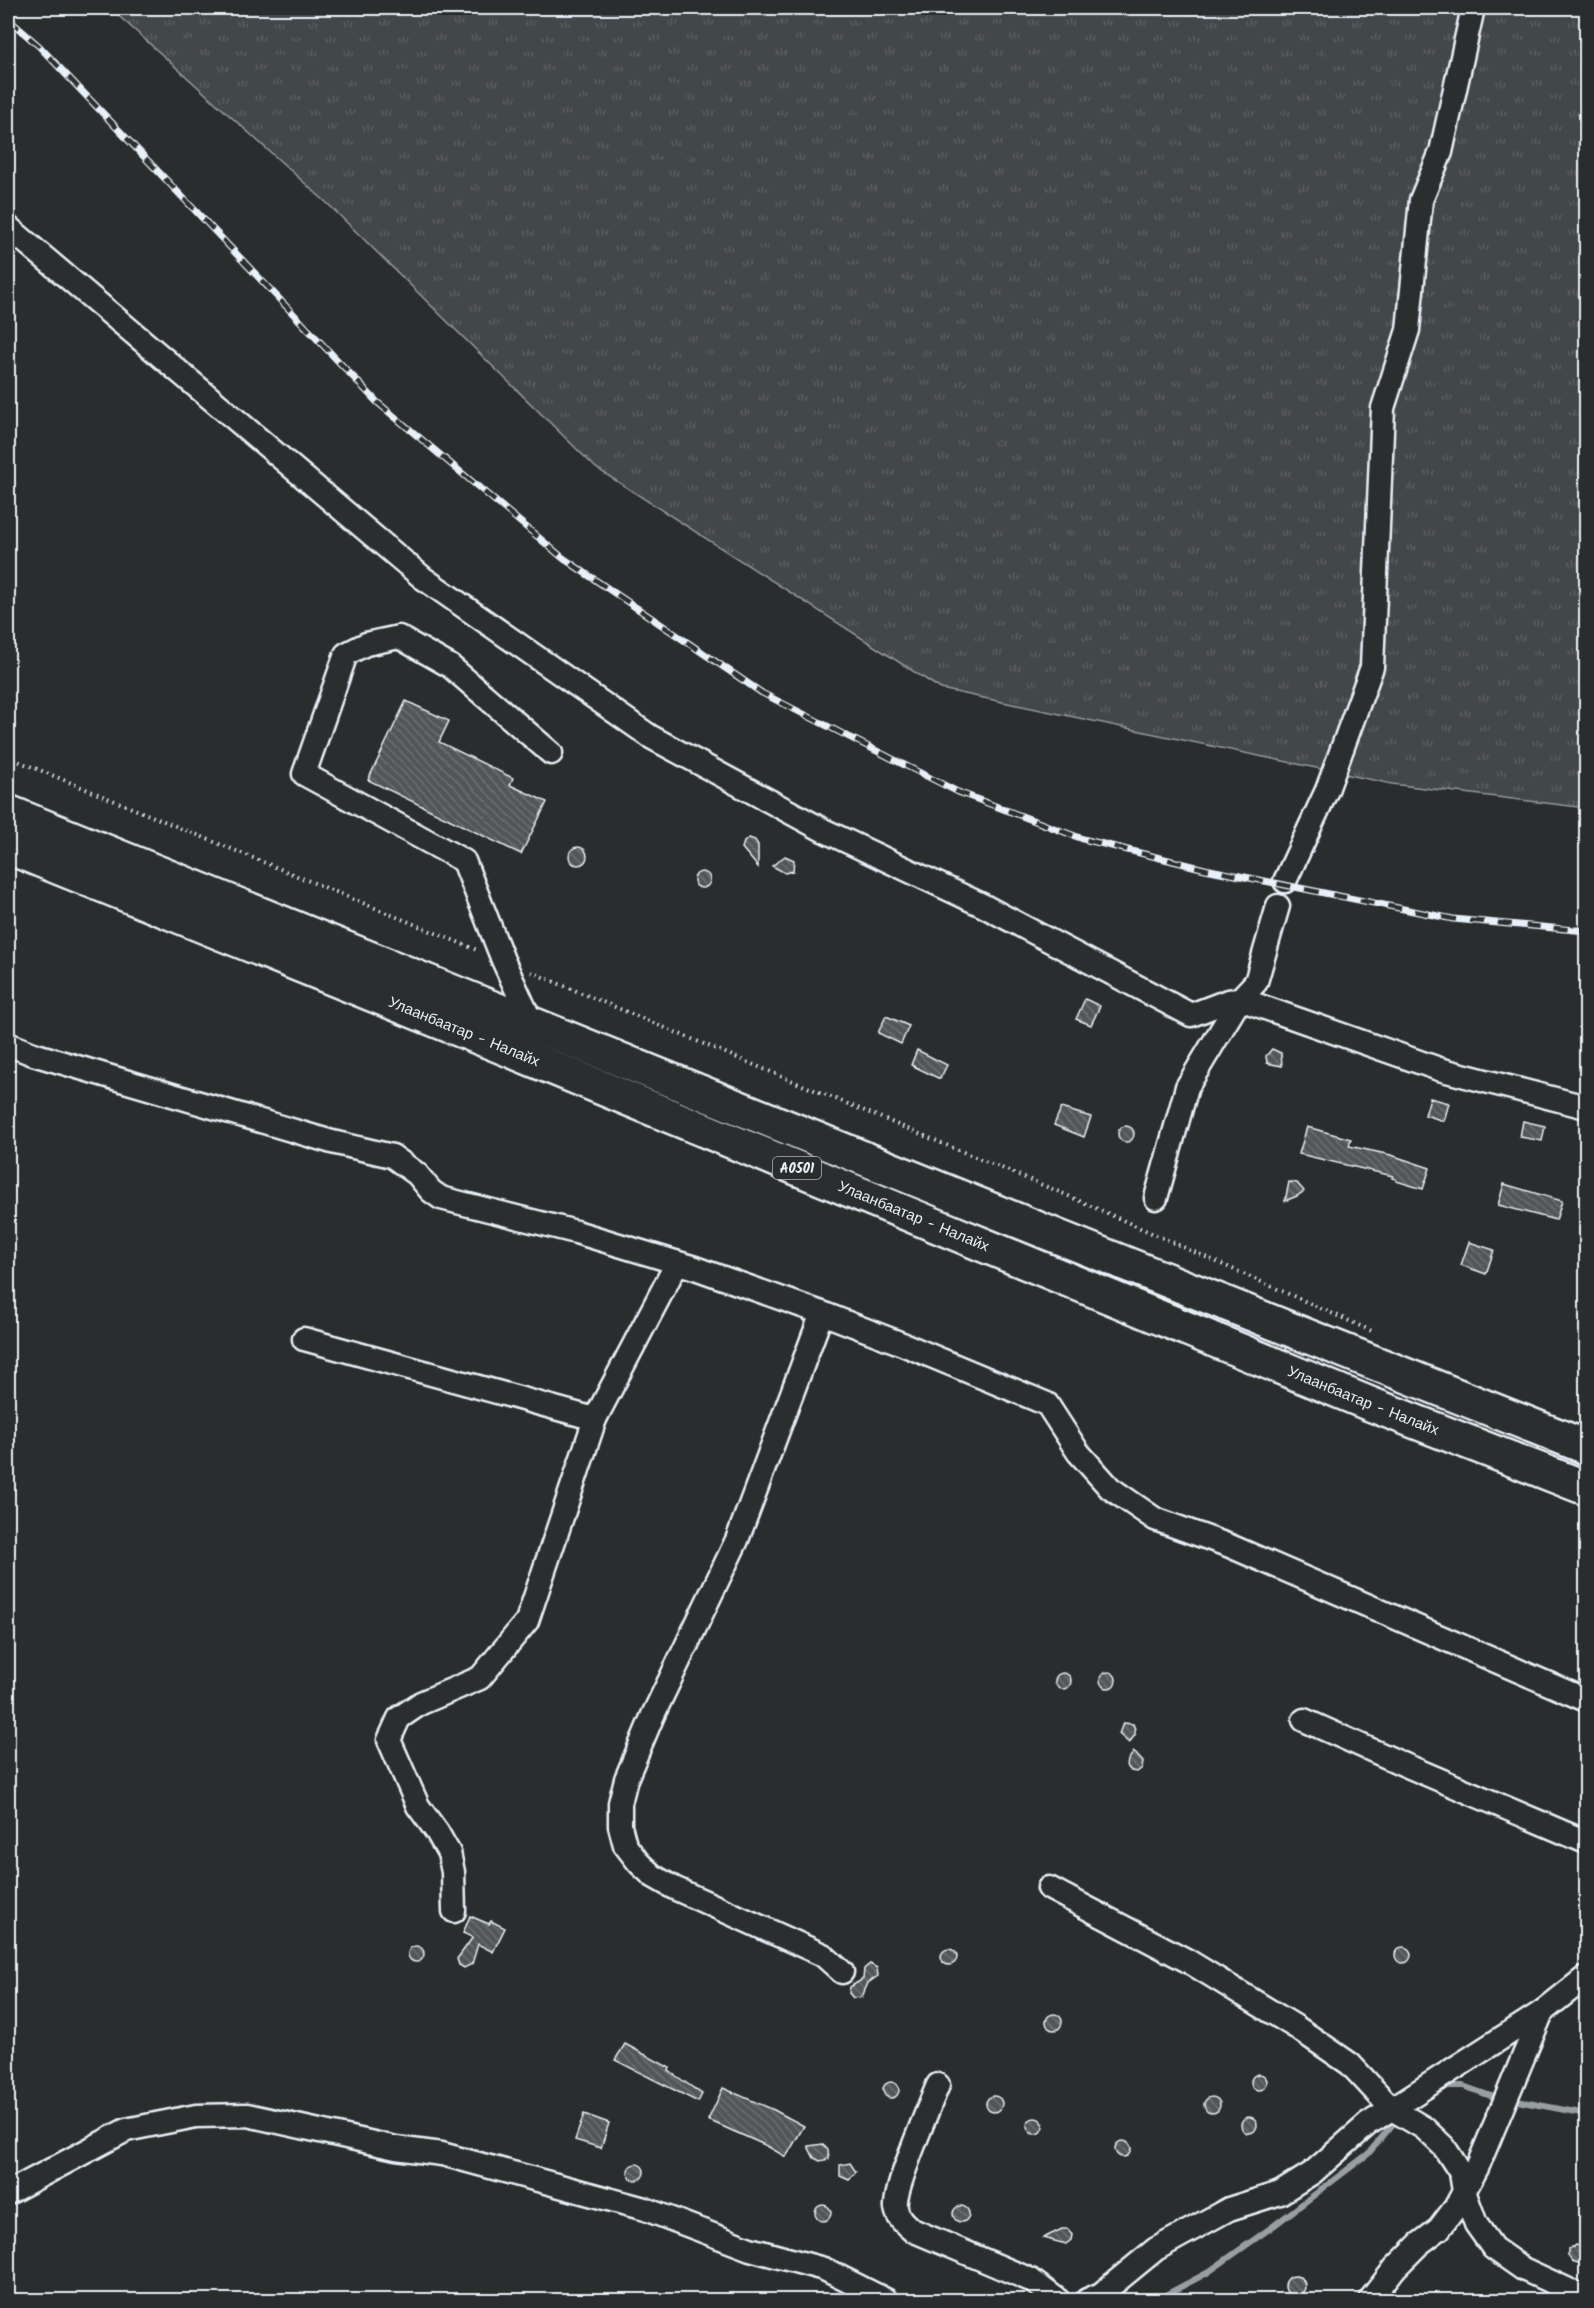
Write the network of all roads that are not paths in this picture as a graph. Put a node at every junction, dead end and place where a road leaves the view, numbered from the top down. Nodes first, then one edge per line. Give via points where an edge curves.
1 (1473, 8) edge
2 (8, 227) edge
3 (551, 753) dead end
4 (8, 812) edge
5 (8, 847) edge
6 (1285, 881) dead end
7 (1278, 906) dead end
8 (1240, 999) junction
9 (532, 1024) junction
10 (8, 1044) edge
11 (1587, 1107) edge
12 (1156, 1198) dead end
13 (677, 1263) junction
14 (822, 1313) junction
15 (304, 1339) dead end
16 (595, 1419) junction
17 (1587, 1447) edge
18 (1587, 1488) edge
19 (1587, 1700) edge
20 (1304, 1720) dead end
21 (1587, 1842) edge
22 (1049, 1888) dead end
23 (454, 1911) dead end
24 (842, 1972) dead end
25 (1587, 1977) edge
26 (1542, 2012) junction
27 (938, 2085) dead end
28 (1392, 2109) junction
29 (1464, 2191) junction
30 (8, 2193) edge
31 (1587, 2298) edge
32 (886, 2301) edge
33 (1058, 2301) edge
34 (1087, 2301) edge
35 (1370, 2301) edge

1 - 6 street via 1441,152 1421,200 1408,330 1383,408 1372,667 1327,790
2 - 8 street via 423,578 651,737 823,830 982,904 1191,1015
3 - 9 street via 450,666 399,637 366,644 346,654 304,774 464,861 502,960
4 - 9 highway, A0501
5 - 18 highway, Улаанбаатар - Налайх / A0501 via 1359,1400
7 - 8 street via 1256,982
8 - 11 street via 1438,1069
8 - 12 street via 1187,1087
9 - 17 highway, A0501
10 - 13 street via 392,1156 441,1198 576,1232
13 - 14 street
13 - 16 street
14 - 19 street via 1047,1404 1078,1452 1110,1488 1155,1519 1230,1546
14 - 24 street via 737,1539 626,1779 620,1826 625,1845 653,1876 823,1955
15 - 16 street
16 - 23 street via 527,1621 480,1678 421,1703 399,1718 389,1740 418,1806 449,1853
20 - 21 street
22 - 28 street via 1188,1961 1296,2027 1350,2064
25 - 26 street
26 - 28 street
26 - 29 street
27 - 33 street via 899,2188 895,2207 900,2219 912,2230 1031,2280
28 - 29 street via 1424,2128 1444,2147 1461,2173
28 - 34 street via 1368,2124 1312,2173 1280,2193 1229,2209 1156,2249
29 - 31 street via 1476,2224 1493,2248 1523,2269
29 - 35 street via 1439,2229 1395,2268
30 - 32 street via 126,2130 196,2116 247,2115 396,2148 442,2154 645,2209 750,2249 824,2269

